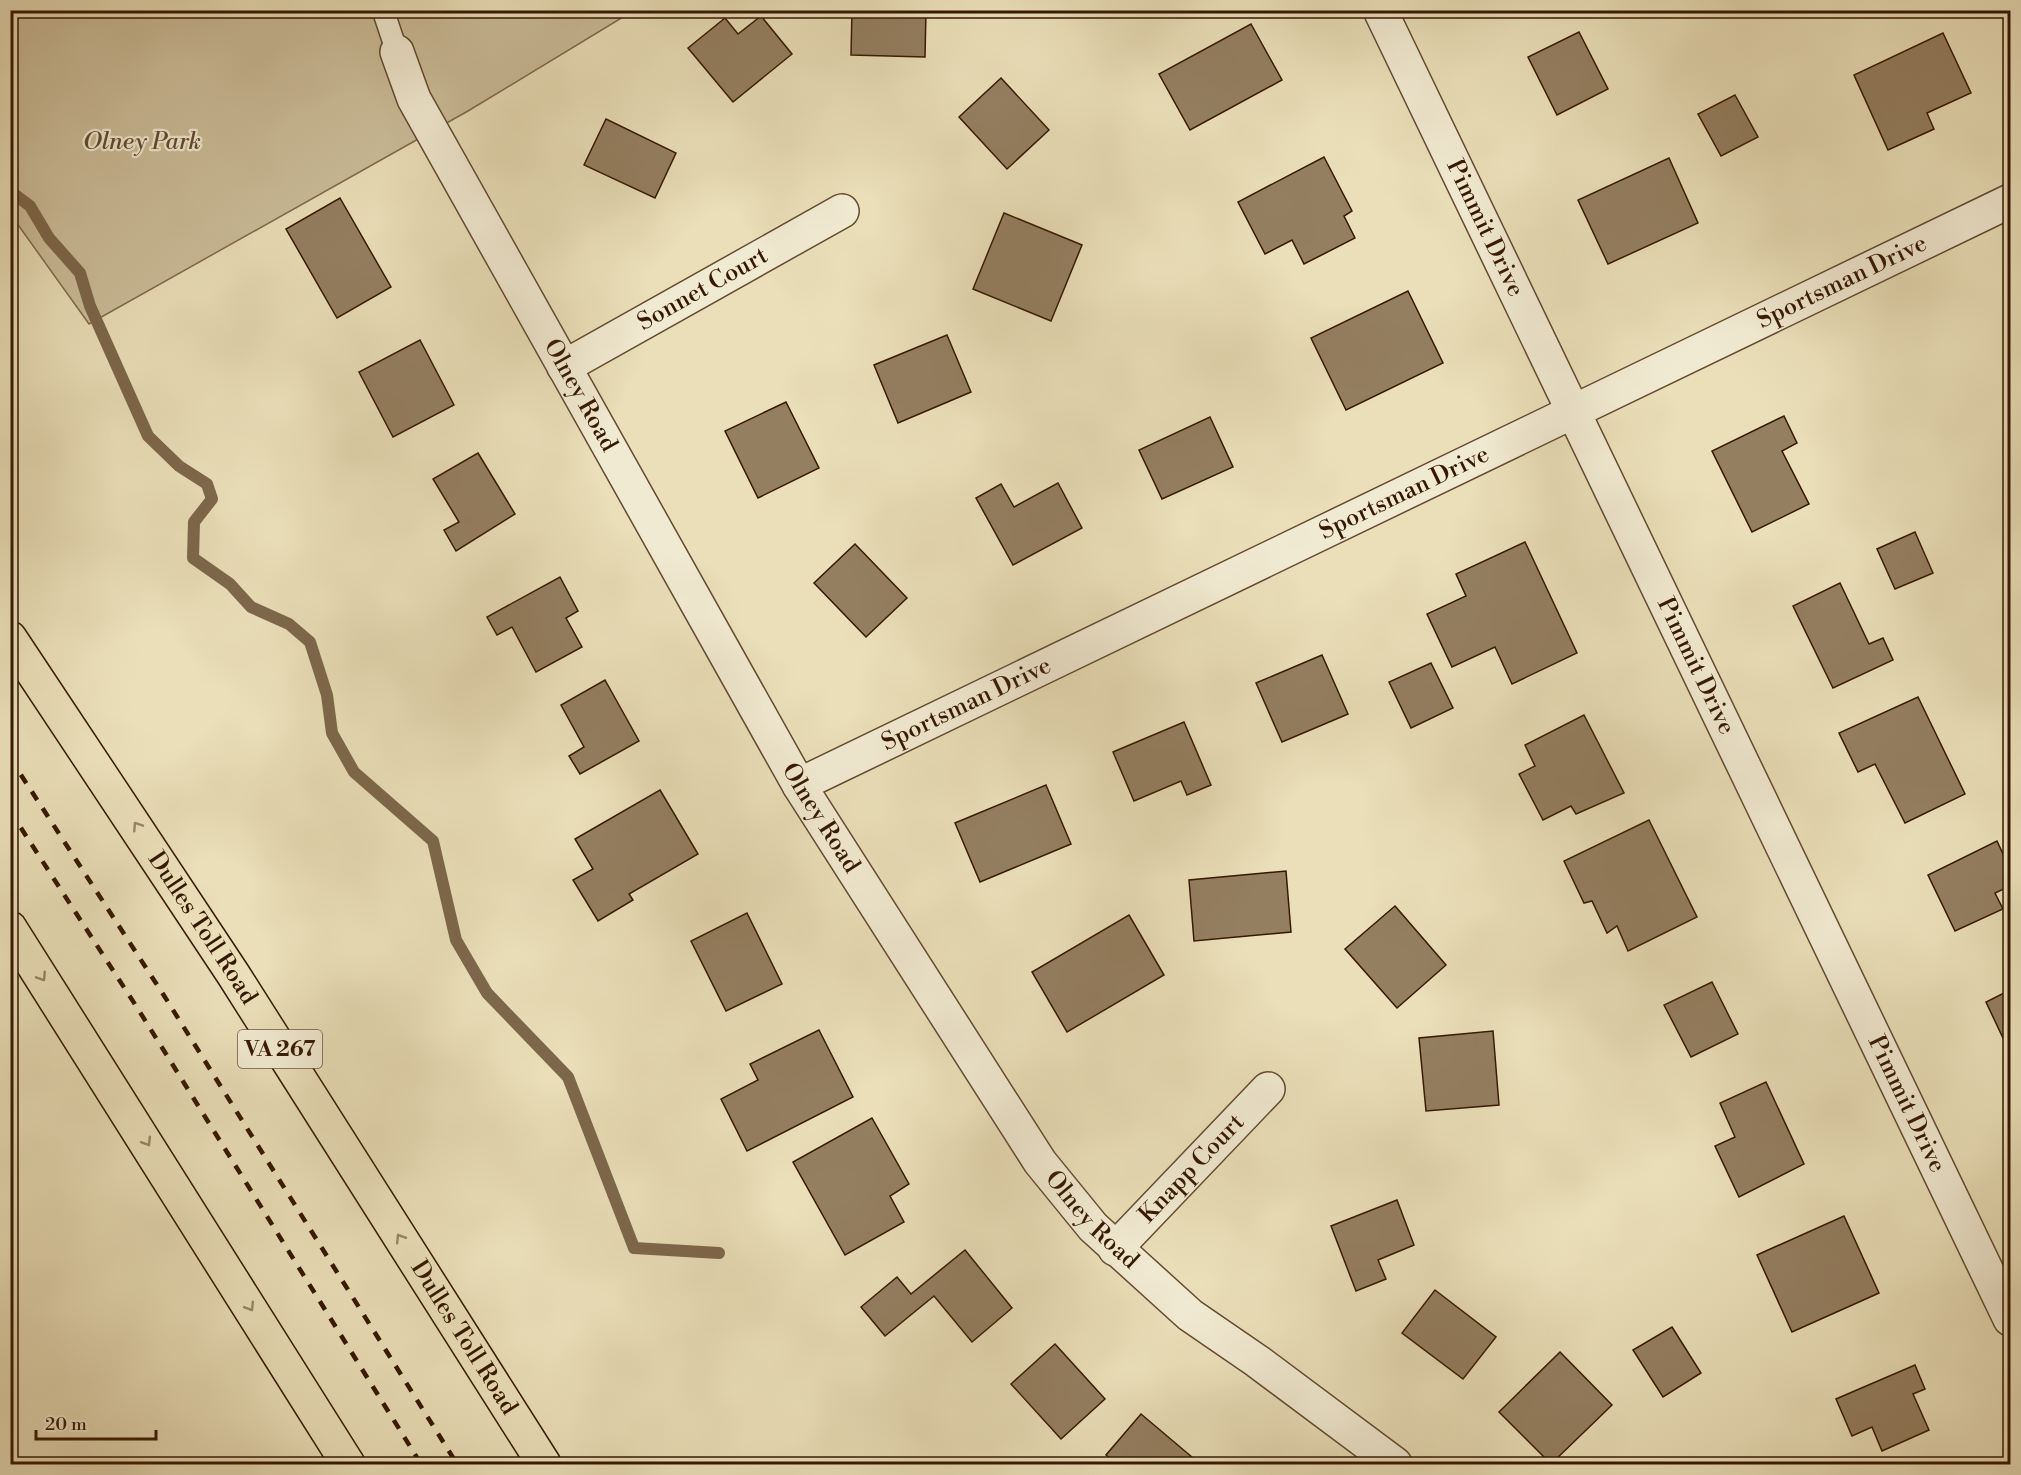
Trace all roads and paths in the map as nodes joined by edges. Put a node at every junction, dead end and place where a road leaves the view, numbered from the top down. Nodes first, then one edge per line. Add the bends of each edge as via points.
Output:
1 (384, 10) edge
2 (1380, 10) edge
3 (397, 52) joint
4 (2010, 201) edge
5 (842, 211) dead end
6 (564, 367) junction
7 (1574, 412) junction
8 (10, 638) edge
9 (799, 785) junction
10 (10, 928) edge
11 (1268, 1089) dead end
12 (1114, 1248) junction
13 (2010, 1320) edge
14 (348, 1464) edge
15 (544, 1464) edge
16 (1395, 1464) edge

1 - 3 lane
2 - 7 street, Pimmit Drive
3 - 6 street, Olney Road via 414,99
4 - 7 street, Sportsman Drive
5 - 6 street, Sonnet Court
6 - 9 street, Olney Road
7 - 9 street, Sportsman Drive
7 - 13 street, Pimmit Drive
15 -> 8 highway, Dulles Toll Road / VA 267 via 233,974
9 - 12 street, Olney Road via 1040,1162
10 -> 14 highway
11 - 12 street, Knapp Court
12 - 16 street, Olney Road via 1190,1315

